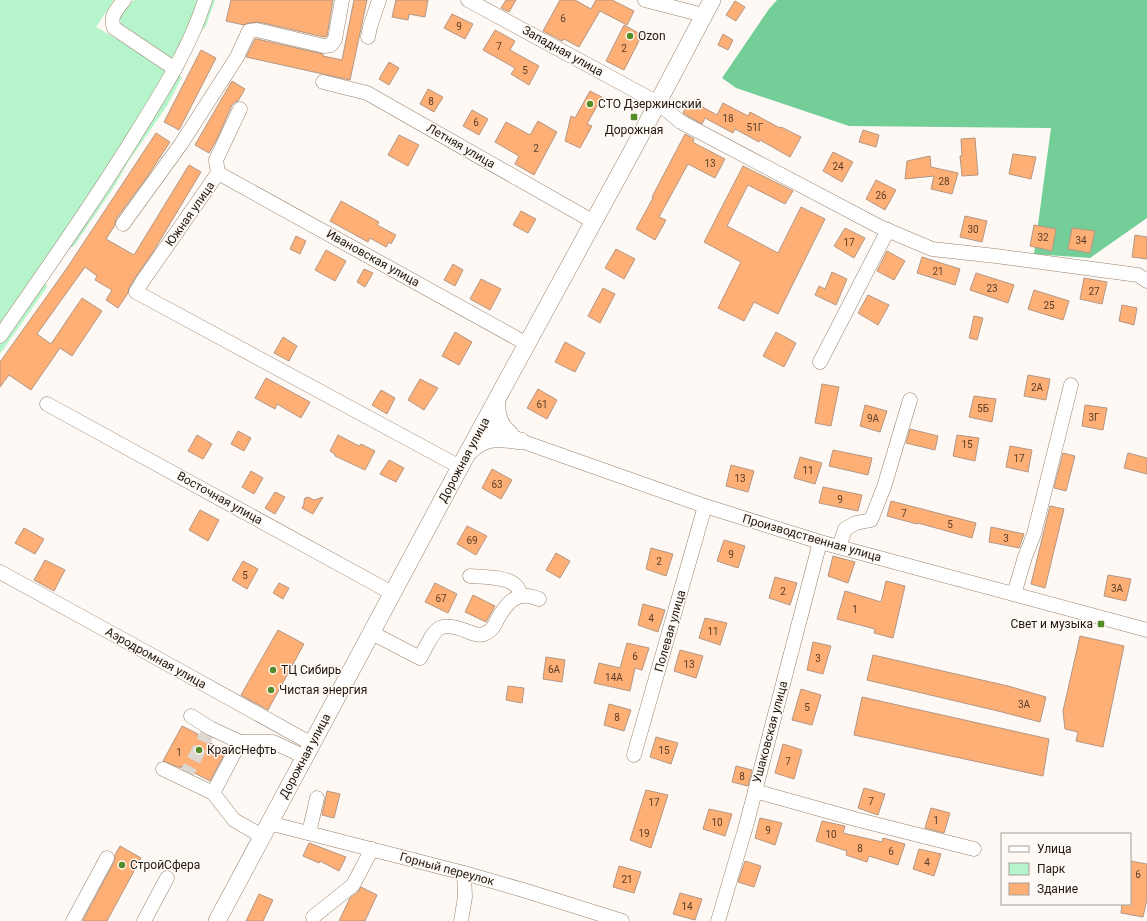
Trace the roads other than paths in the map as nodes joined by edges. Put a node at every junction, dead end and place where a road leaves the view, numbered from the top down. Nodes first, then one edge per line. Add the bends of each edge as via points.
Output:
1 (124, 0) edge
2 (205, 0) edge
3 (342, 0) edge
4 (379, 0) edge
5 (468, 0) edge
6 (645, 0) edge
7 (712, 0) edge
8 (703, 15) junction
9 (368, 37) dead end
10 (175, 69) junction
11 (323, 82) dead end
12 (658, 103) junction
13 (240, 109) dead end
14 (218, 173) junction
15 (594, 222) junction
16 (123, 224) dead end
17 (888, 230) junction
18 (1147, 281) edge
19 (0, 336) edge
20 (527, 344) junction
21 (820, 362) dead end
22 (1071, 385) dead end
23 (498, 398) junction
24 (910, 400) dead end
25 (47, 404) dead end
26 (484, 422) junction
27 (520, 441) junction
28 (463, 461) junction
29 (705, 506) junction
30 (820, 542) junction
31 (839, 547) junction
32 (0, 572) edge
33 (470, 576) dead end
34 (392, 593) junction
35 (1014, 594) junction
36 (521, 596) junction
37 (540, 599) dead end
38 (1147, 630) edge
39 (372, 632) junction
40 (190, 716) dead end
41 (240, 742) junction
42 (308, 750) junction
43 (634, 756) dead end
44 (163, 769) dead end
45 (755, 791) junction
46 (213, 793) junction
47 (317, 798) dead end
48 (266, 830) junction
49 (309, 834) junction
50 (372, 849) junction
51 (974, 849) dead end
52 (107, 858) dead end
53 (464, 873) junction
54 (167, 878) dead end
55 (313, 917) dead end
56 (73, 921) edge
57 (144, 921) edge
58 (217, 921) edge
59 (461, 921) edge
60 (622, 921) edge
61 (718, 921) edge

1 - 10 street via 112,17 114,28
2 - 10 street via 198,22
3 - 16 street via 335,39 331,45 324,46 257,30 249,31 236,57 181,144
4 - 9 street
5 - 12 street, Западная улица
6 - 8 street
7 - 8 main road, Дорожная улица
8 - 12 main road, Дорожная улица
10 - 19 street via 112,174
11 - 15 street, Летняя улица via 367,92
12 - 15 main road, Дорожная улица
12 - 17 street, Западная улица via 681,122
13 - 14 street, Южная улица via 216,160
14 - 20 street, Ивановская улица
14 - 28 street, Южная улица via 136,292
15 - 20 main road, Дорожная улица
17 - 18 street, Западная улица via 932,249 1138,275
17 - 21 street
20 - 23 main road, Дорожная улица
22 - 35 street via 1034,534
23 - 26 main road, Дорожная улица
23 - 27 street via 502,423
24 - 31 street via 884,487 871,520 856,523 845,529
25 - 34 street, Восточная улица
26 - 27 street, Производственная улица
26 - 28 main road, Дорожная улица
27 - 28 main road via 497,438 486,440 476,445
27 - 29 street, Производственная улица
28 - 34 main road, Дорожная улица
29 - 30 street, Производственная улица
29 - 43 street, Полевая улица
30 - 31 street, Производственная улица
30 - 45 street, Ушаковская улица
31 - 35 street, Производственная улица
32 - 42 street, Аэродромная улица via 184,673
33 - 36 street via 500,578 514,584
34 - 39 main road, Дорожная улица
35 - 38 street, Производственная улица
36 - 37 street
36 - 39 street via 506,606 493,628 483,634 477,635 453,626 443,626 435,630 420,658
39 - 42 main road, Дорожная улица
40 - 41 street
41 - 42 street via 273,742
41 - 46 street
42 - 48 main road, Дорожная улица
44 - 46 street
45 - 51 street
45 - 61 street, Ушаковская улица
46 - 48 street, Горный переулок via 234,820
47 - 49 street
48 - 49 street, Горный переулок
48 - 58 main road, Дорожная улица
49 - 50 street, Горный переулок
50 - 53 street, Горный переулок
50 - 55 street via 353,885
52 - 56 street
53 - 59 street via 465,897
53 - 60 street, Горный переулок
54 - 57 street

